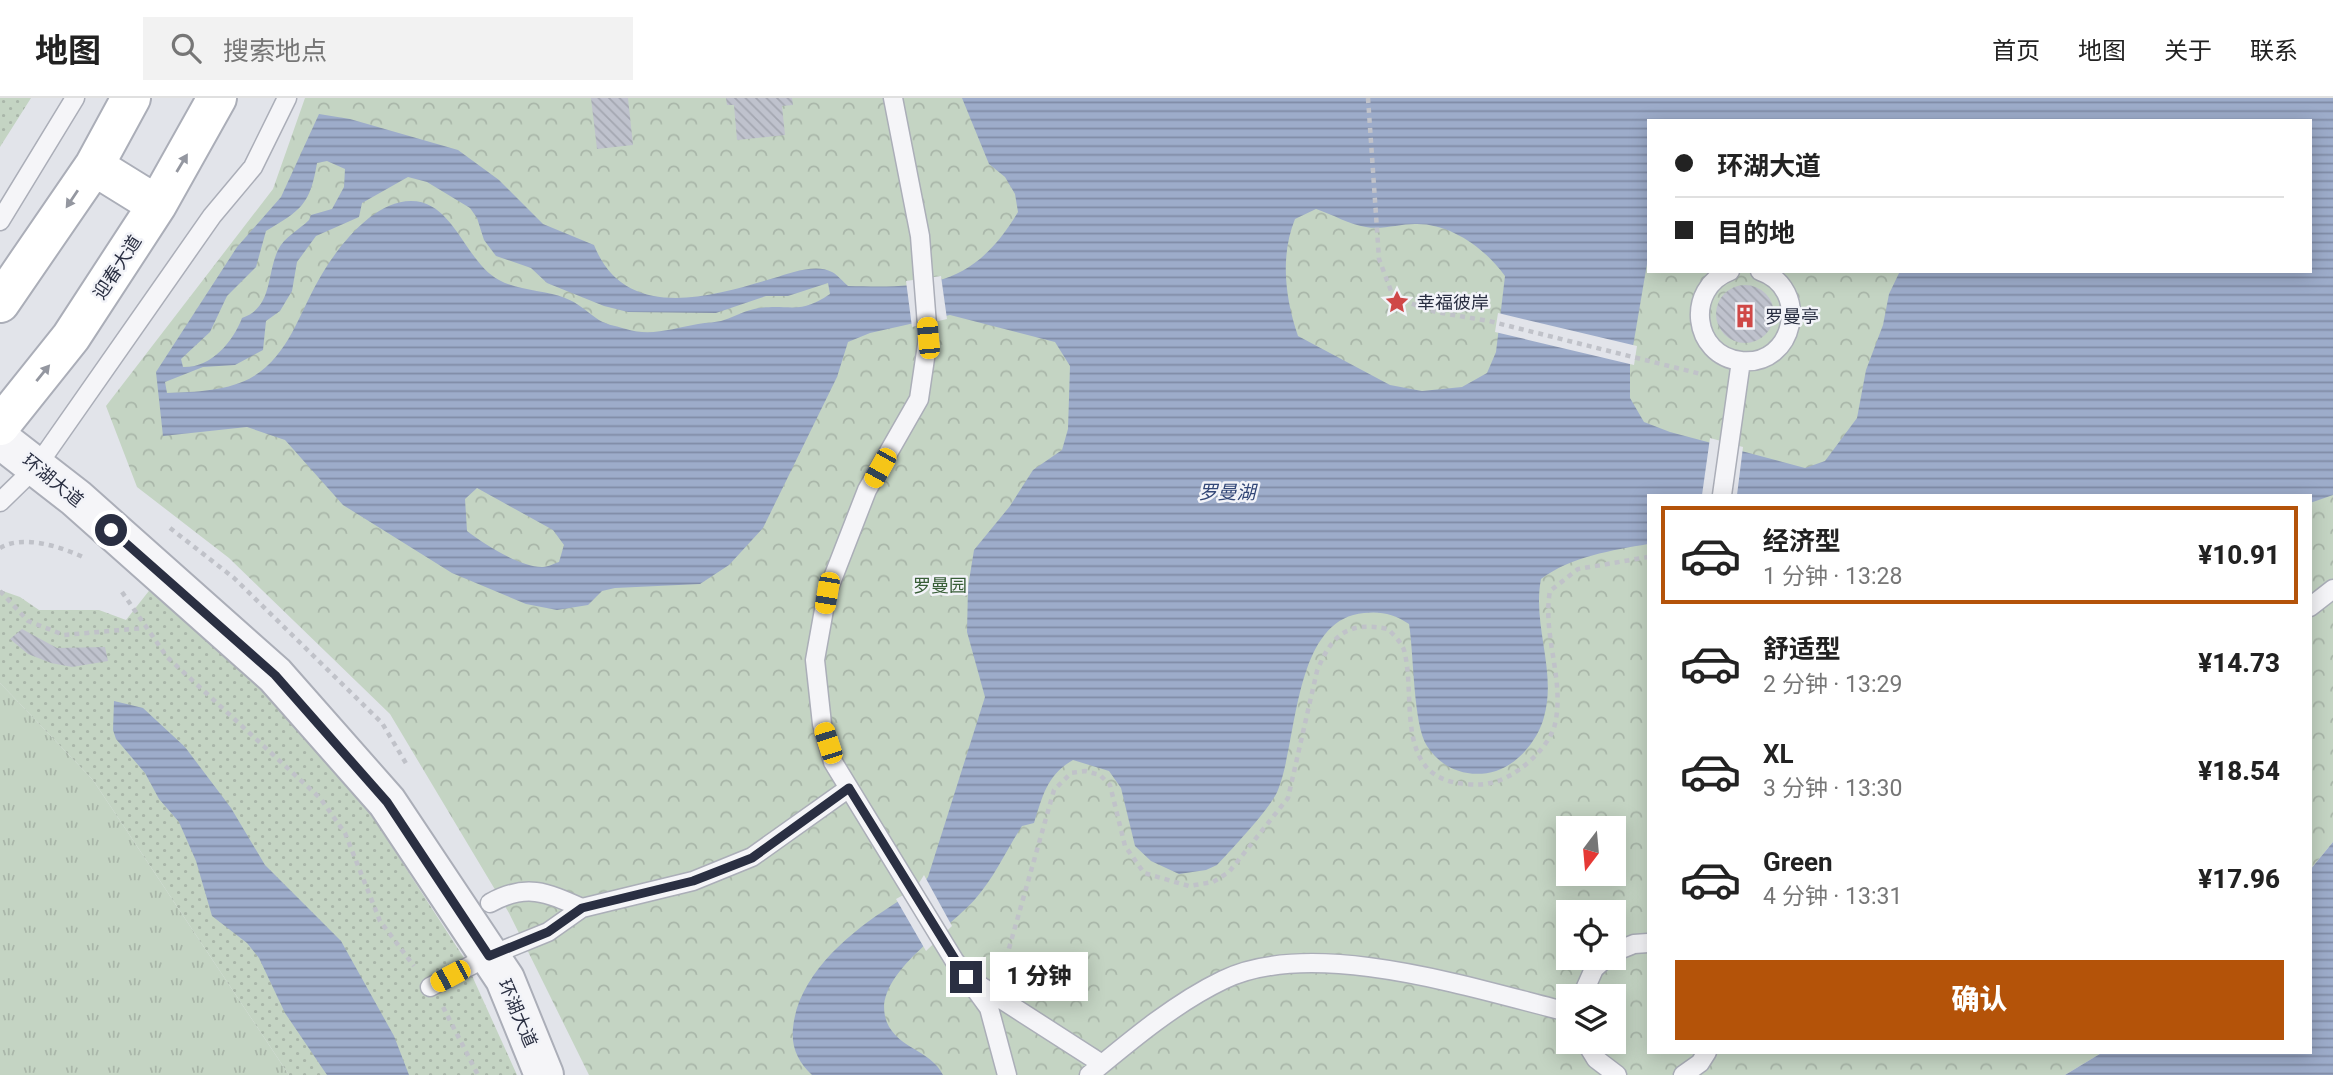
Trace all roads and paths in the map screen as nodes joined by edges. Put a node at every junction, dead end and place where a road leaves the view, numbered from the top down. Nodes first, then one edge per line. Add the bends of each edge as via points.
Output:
1 (75, 98) edge
2 (131, 98) edge
3 (217, 98) edge
4 (287, 98) edge
5 (893, 98) edge
6 (1368, 98) edge
7 (94, 166) junction
8 (157, 205) junction
9 (0, 221) edge
10 (1727, 273) edge
11 (1763, 273) edge
12 (0, 303) edge
13 (1741, 361) junction
14 (1739, 384) junction
15 (0, 426) edge
16 (0, 439) edge
17 (37, 466) junction
18 (1722, 494) edge
19 (0, 502) edge
20 (0, 548) edge
21 (1647, 557) edge
22 (94, 565) dead end
23 (116, 581) dead end
24 (2333, 589) edge
25 (0, 591) edge
26 (2312, 605) edge
27 (144, 628) junction
28 (849, 788) junction
29 (490, 903) dead end
30 (582, 908) junction
31 (1647, 943) edge
32 (1626, 947) edge
33 (489, 956) junction
34 (966, 977) junction
35 (430, 987) junction
36 (1556, 1009) edge
37 (1593, 1054) edge
38 (1706, 1054) edge
39 (1096, 1069) edge
40 (478, 1075) edge
41 (544, 1075) edge
42 (1007, 1075) edge
43 (1617, 1075) edge
44 (1683, 1075) edge

1 - 9 lane
2 - 7 main road
8 -> 3 main road, 迎春大道
4 - 17 lane via 253,167 212,216
5 - 28 lane via 920,236 928,338 919,399 867,490 827,593 815,660 822,724 833,762
6 - 14 path via 1380,259 1391,290 1436,312
7 - 8 main road
7 -> 12 main road
15 -> 8 main road, 迎春大道 via 71,337
10 - 13 lane via 1703,296 1700,325 1715,350
11 - 13 lane via 1788,296 1791,328 1772,354
13 - 14 lane
14 - 18 lane
16 - 17 street, 环湖大道
17 - 19 lane
17 - 33 street, 环湖大道 via 275,675 387,802
20 - 22 path via 12,541 43,545
21 - 34 path via 1578,569 1550,591 1558,697 1555,726 1544,745 1505,779 1485,786 1454,783 1430,771 1411,739 1404,650 1388,629 1367,625 1354,626 1325,652 1288,798 1229,872 1213,882 1189,886 1144,873 1125,846 1110,785 1100,775 1071,773 1062,779 1051,800 1006,959 992,972
23 - 27 path
24 - 26 lane
25 - 27 path via 28,621 64,635
27 - 35 path via 167,657 320,799 345,833 380,921
28 - 30 lane via 752,858 693,881
28 - 34 lane
29 - 30 lane via 512,891 548,893
30 - 33 lane via 548,932
31 - 32 lane
33 - 35 lane
33 - 41 street, 环湖大道 via 505,979
34 - 39 lane
34 - 42 lane via 989,1008
35 - 40 path
36 - 39 lane via 1362,967 1275,965 1225,979 1159,1020
37 - 43 lane
38 - 44 lane

